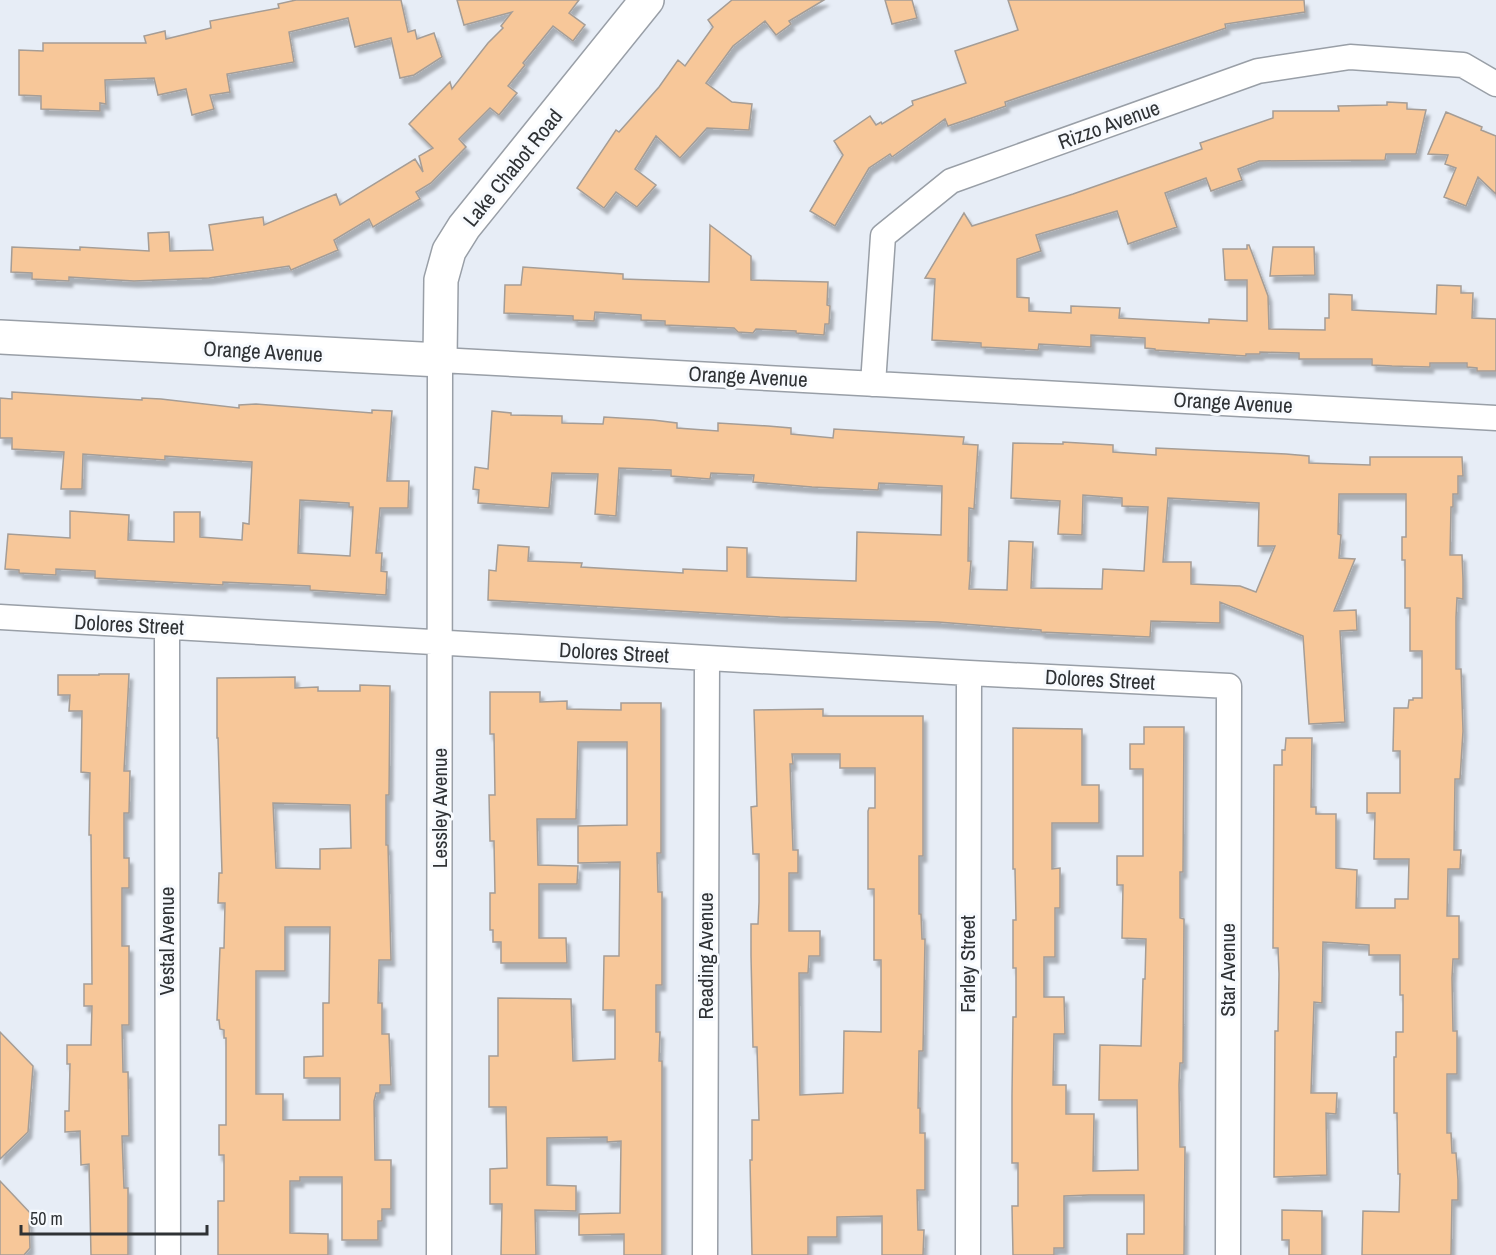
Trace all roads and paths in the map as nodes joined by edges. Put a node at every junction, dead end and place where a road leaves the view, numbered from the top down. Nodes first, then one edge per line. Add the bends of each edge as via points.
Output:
1 (647, 0) edge
2 (1496, 84) edge
3 (0, 338) edge
4 (440, 360) junction
5 (873, 384) junction
6 (1496, 418) edge
7 (0, 617) edge
8 (167, 627) junction
9 (440, 642) junction
10 (707, 658) junction
11 (969, 673) junction
12 (1229, 686) joint
13 (168, 1255) edge
14 (439, 1255) edge
15 (705, 1255) edge
16 (968, 1255) edge
17 (1228, 1255) edge

1 - 4 street, Lake Chabot Road via 464,227 449,251 441,280
2 - 5 street, Rizzo Avenue via 1464,65 1350,57 1258,71 951,181 883,236
3 - 4 street, Orange Avenue
4 - 5 street, Orange Avenue
4 - 9 street, Lessley Avenue
5 - 6 street, Orange Avenue
7 - 8 street, Dolores Street
8 - 9 street, Dolores Street
8 - 13 street, Vestal Avenue
9 - 10 street, Dolores Street
9 - 14 street, Lessley Avenue
10 - 11 street, Dolores Street
10 - 15 street, Reading Avenue
11 - 12 street, Dolores Street
11 - 16 street, Farley Street
12 - 17 street, Star Avenue

